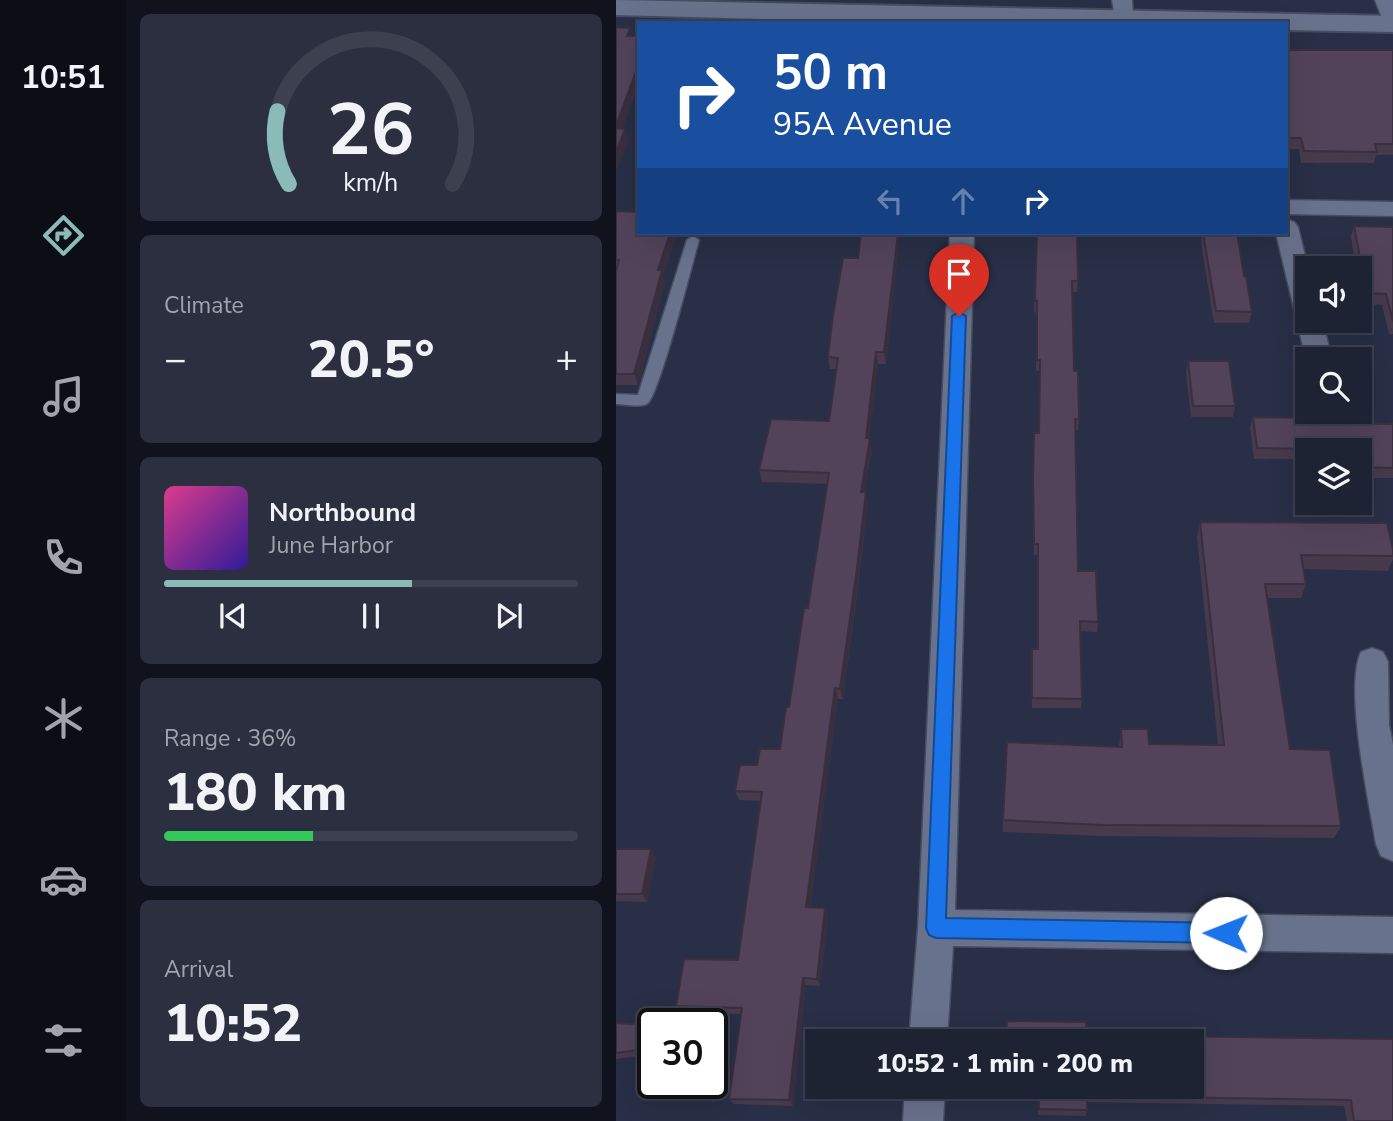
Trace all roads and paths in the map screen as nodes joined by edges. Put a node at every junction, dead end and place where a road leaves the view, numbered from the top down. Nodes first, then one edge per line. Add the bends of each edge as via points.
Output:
1 (1385, 0) edge
2 (616, 7) edge
3 (1123, 9) edge
4 (978, 20) edge
5 (1393, 24) edge
6 (1288, 207) edge
7 (1393, 209) edge
8 (962, 235) edge
9 (1288, 235) edge
10 (693, 240) dead end
11 (1295, 263) edge
12 (616, 399) edge
13 (1372, 662) dead end
14 (1393, 844) edge
15 (936, 928) junction
16 (1393, 936) edge
17 (929, 1029) edge
18 (924, 1099) edge
19 (923, 1121) edge

1 - 5 street
2 - 4 street
3 - 4 street
3 - 5 street
6 - 7 street
8 - 15 street
9 - 11 street
10 - 12 lane via 643,400
13 - 14 street via 1373,725
15 - 16 street
15 - 17 street
18 - 19 street

